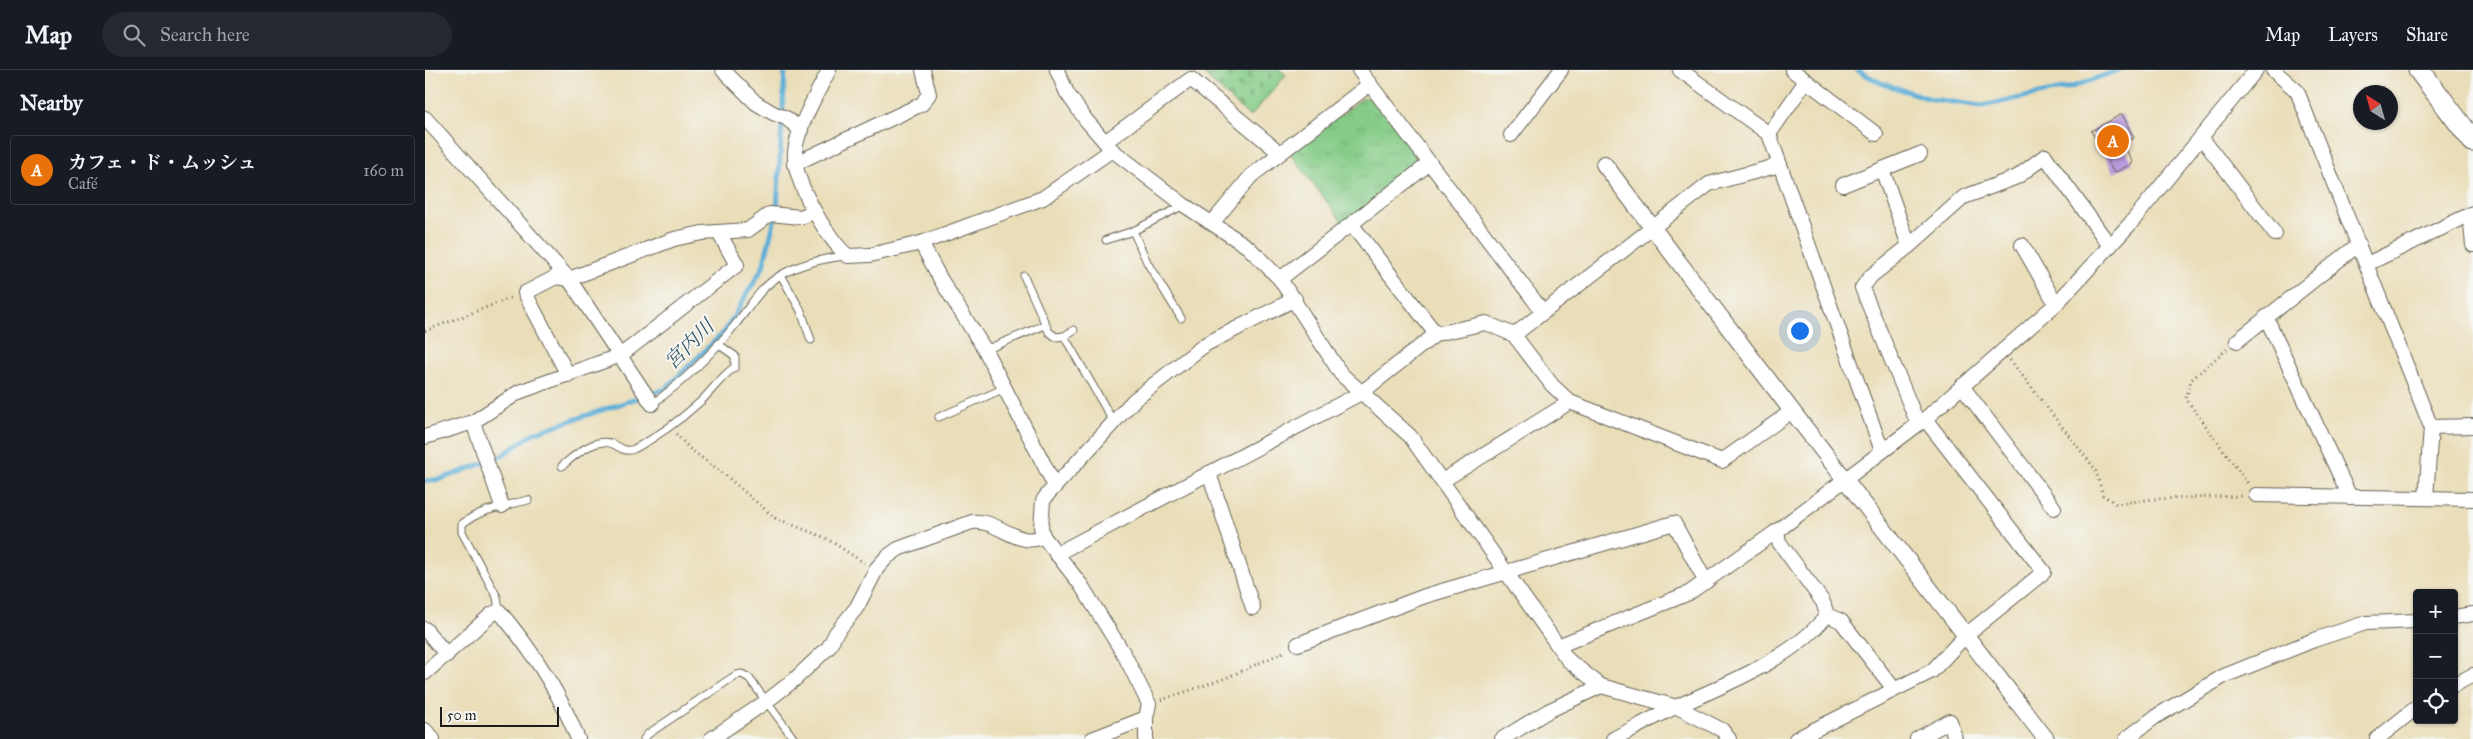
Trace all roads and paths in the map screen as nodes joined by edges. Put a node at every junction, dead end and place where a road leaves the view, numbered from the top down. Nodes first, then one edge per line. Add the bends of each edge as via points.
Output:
1 (723, 70) edge
2 (829, 70) edge
3 (923, 70) edge
4 (1057, 70) edge
5 (1359, 70) edge
6 (1545, 70) edge
7 (1679, 70) edge
8 (1792, 70) edge
9 (2256, 70) edge
10 (2273, 70) edge
11 (2419, 70) edge
12 (1558, 76) edge
13 (1806, 81) junction
14 (1370, 84) junction
15 (425, 118) edge
16 (801, 130) junction
17 (1511, 134) dead end
18 (1769, 134) junction
19 (1876, 134) dead end
20 (2201, 137) junction
21 (2473, 141) edge
22 (1108, 146) junction
23 (1280, 153) junction
24 (1920, 154) dead end
25 (1430, 163) junction
26 (794, 164) junction
27 (1604, 164) dead end
28 (1780, 165) junction
29 (1881, 170) junction
30 (1843, 185) dead end
31 (1184, 205) junction
32 (813, 212) junction
33 (2471, 214) edge
34 (1213, 222) junction
35 (1352, 225) junction
36 (1653, 227) junction
37 (1133, 231) junction
38 (719, 233) junction
39 (2275, 234) dead end
40 (1106, 240) dead end
41 (921, 244) junction
42 (2359, 244) junction
43 (2022, 245) dead end
44 (2473, 245) edge
45 (1909, 246) junction
46 (2110, 246) junction
47 (848, 256) junction
48 (2367, 264) junction
49 (781, 275) junction
50 (1024, 276) dead end
51 (569, 279) junction
52 (1280, 279) junction
53 (525, 293) junction
54 (1295, 299) junction
55 (2057, 304) junction
56 (1543, 312) junction
57 (2267, 317) junction
58 (1181, 318) dead end
59 (1045, 325) junction
60 (1074, 330) dead end
61 (425, 331) edge
62 (1435, 334) junction
63 (1514, 335) junction
64 (1064, 336) junction
65 (811, 340) dead end
66 (2237, 341) joint
67 (718, 344) junction
68 (985, 350) junction
69 (2003, 351) junction
70 (621, 355) junction
71 (568, 375) junction
72 (1962, 386) junction
73 (1005, 388) junction
74 (1361, 393) junction
75 (1570, 402) junction
76 (652, 404) joint
77 (1791, 411) junction
78 (939, 417) dead end
79 (1113, 421) junction
80 (1921, 421) junction
81 (473, 422) junction
82 (2473, 426) edge
83 (669, 427) junction
84 (2431, 427) junction
85 (425, 437) edge
86 (1882, 451) junction
87 (563, 466) dead end
88 (1209, 473) junction
89 (1845, 479) junction
90 (1442, 481) junction
91 (1055, 486) junction
92 (2257, 495) junction
93 (2350, 497) junction
94 (2426, 498) junction
95 (2473, 499) edge
96 (528, 500) dead end
97 (502, 506) junction
98 (2054, 508) dead end
99 (1777, 531) junction
100 (1043, 536) junction
101 (1057, 554) junction
102 (877, 568) junction
103 (1507, 573) junction
104 (1705, 582) junction
105 (1253, 608) dead end
106 (499, 611) junction
107 (2473, 614) edge
108 (1827, 615) junction
109 (2458, 616) edge
110 (2413, 621) edge
111 (425, 629) edge
112 (1966, 635) junction
113 (1298, 644) joint
114 (1558, 646) junction
115 (447, 655) junction
116 (425, 673) edge
117 (2473, 675) edge
118 (2458, 684) edge
119 (1601, 686) junction
120 (1894, 689) junction
121 (767, 701) junction
122 (1677, 707) junction
123 (2413, 710) edge
124 (1147, 711) junction
125 (425, 730) edge
126 (433, 739) edge
127 (578, 739) edge
128 (644, 739) edge
129 (711, 739) edge
130 (794, 739) edge
131 (1092, 739) edge
132 (1146, 739) edge
133 (1502, 739) edge
134 (1613, 739) edge
135 (1729, 739) edge
136 (1797, 739) edge
137 (1917, 739) edge
138 (1955, 739) edge
139 (2046, 739) edge
140 (2126, 739) edge
141 (2377, 739) edge

1 - 16 street via 756,103 786,118
2 - 16 street
3 - 26 street via 929,94 923,104
4 - 22 street via 1067,93
5 - 14 street
6 - 12 street
7 - 18 street
8 - 13 street
9 - 20 street
10 - 42 street via 2297,90
11 - 21 main road
12 - 17 street
13 - 18 street
13 - 19 street
14 - 23 street
14 - 25 street
15 - 51 street
16 - 26 street
18 - 28 street
20 - 39 street
20 - 46 street
22 - 23 street via 1191,79
22 - 31 street
22 - 41 street via 1043,198
23 - 34 street via 1251,176
24 - 29 street
25 - 35 street
25 - 56 street
26 - 32 street
27 - 36 street
28 - 36 street via 1709,184
28 - 86 street
29 - 30 street
29 - 45 street
31 - 34 street
31 - 37 lane
32 - 38 street via 801,217 776,215 748,230
32 - 47 street
33 - 44 street
33 - 48 street
34 - 52 street via 1248,248
35 - 52 street
35 - 62 street
36 - 56 street
36 - 77 street
37 - 40 lane
37 - 58 lane via 1148,264
38 - 51 street via 674,239
38 - 70 street via 737,265
41 - 47 street via 870,255
41 - 68 street
42 - 48 street
42 - 57 street
43 - 55 street
45 - 46 street via 1964,196 2017,177 2045,156
45 - 80 street via 1871,276 1862,288
46 - 55 street
47 - 49 lane
48 - 84 street
49 - 65 lane via 801,311
49 - 67 lane via 758,293
50 - 59 lane
51 - 53 street via 556,277
51 - 70 street
52 - 54 street
53 - 61 path
53 - 71 street
54 - 74 street via 1341,374
54 - 79 street via 1206,344 1134,400
55 - 69 street
56 - 63 street
57 - 66 street
57 - 93 street
59 - 64 lane via 1056,337
59 - 68 lane
60 - 64 lane
62 - 63 street via 1486,322
62 - 74 street
63 - 75 street via 1551,385
64 - 79 lane
66 - 92 path via 2191,380 2186,399
67 - 76 lane via 676,386
67 - 83 lane via 735,356 735,366
68 - 73 street
69 - 72 street
69 - 92 path via 2095,470 2103,495 2116,504 2155,499
70 - 71 street
70 - 76 street
71 - 81 street via 519,392
72 - 80 street
72 - 98 street
73 - 78 lane
73 - 91 street
74 - 88 street
74 - 90 street via 1410,436
75 - 77 street via 1721,461
75 - 90 street
77 - 89 street
79 - 91 street
80 - 86 street
80 - 112 street via 2044,572
81 - 85 street
81 - 97 street
82 - 84 street
83 - 87 lane via 631,450 621,449 612,443 599,443 580,450
83 - 102 path via 690,449 775,518 826,538 858,561
84 - 94 street
86 - 89 street
88 - 101 street
88 - 105 street
89 - 99 street
89 - 112 street
90 - 103 street
91 - 100 street via 1043,501
92 - 93 street
93 - 94 street
94 - 95 street
96 - 97 lane
97 - 106 lane via 472,516 462,524 462,532 497,597
99 - 104 street
99 - 108 street via 1779,542 1823,602
100 - 101 street
100 - 102 street via 1035,541 1025,540 981,520 898,549
101 - 124 street via 1081,585 1125,656
102 - 121 street via 857,607 835,633 829,647
103 - 104 street via 1674,523
103 - 113 street via 1425,596
103 - 114 street
104 - 114 street via 1689,593
106 - 115 street
106 - 127 street via 546,672 566,708
107 - 109 street
108 - 120 street via 1841,621
108 - 122 street via 1819,626 1773,660 1737,681
110 - 140 street via 2366,623 2224,676 2155,717
111 - 115 street
112 - 120 street via 1932,671
112 - 139 street
113 - 124 path
114 - 119 street via 1568,660
115 - 116 street
117 - 118 street
119 - 122 street
119 - 133 street via 1548,711
120 - 136 street
121 - 128 lane via 749,678 736,675
121 - 129 street
121 - 130 lane
122 - 134 street
122 - 135 street via 1722,730
123 - 141 street
124 - 131 street
124 - 132 street
125 - 126 street
137 - 138 street via 1950,721

